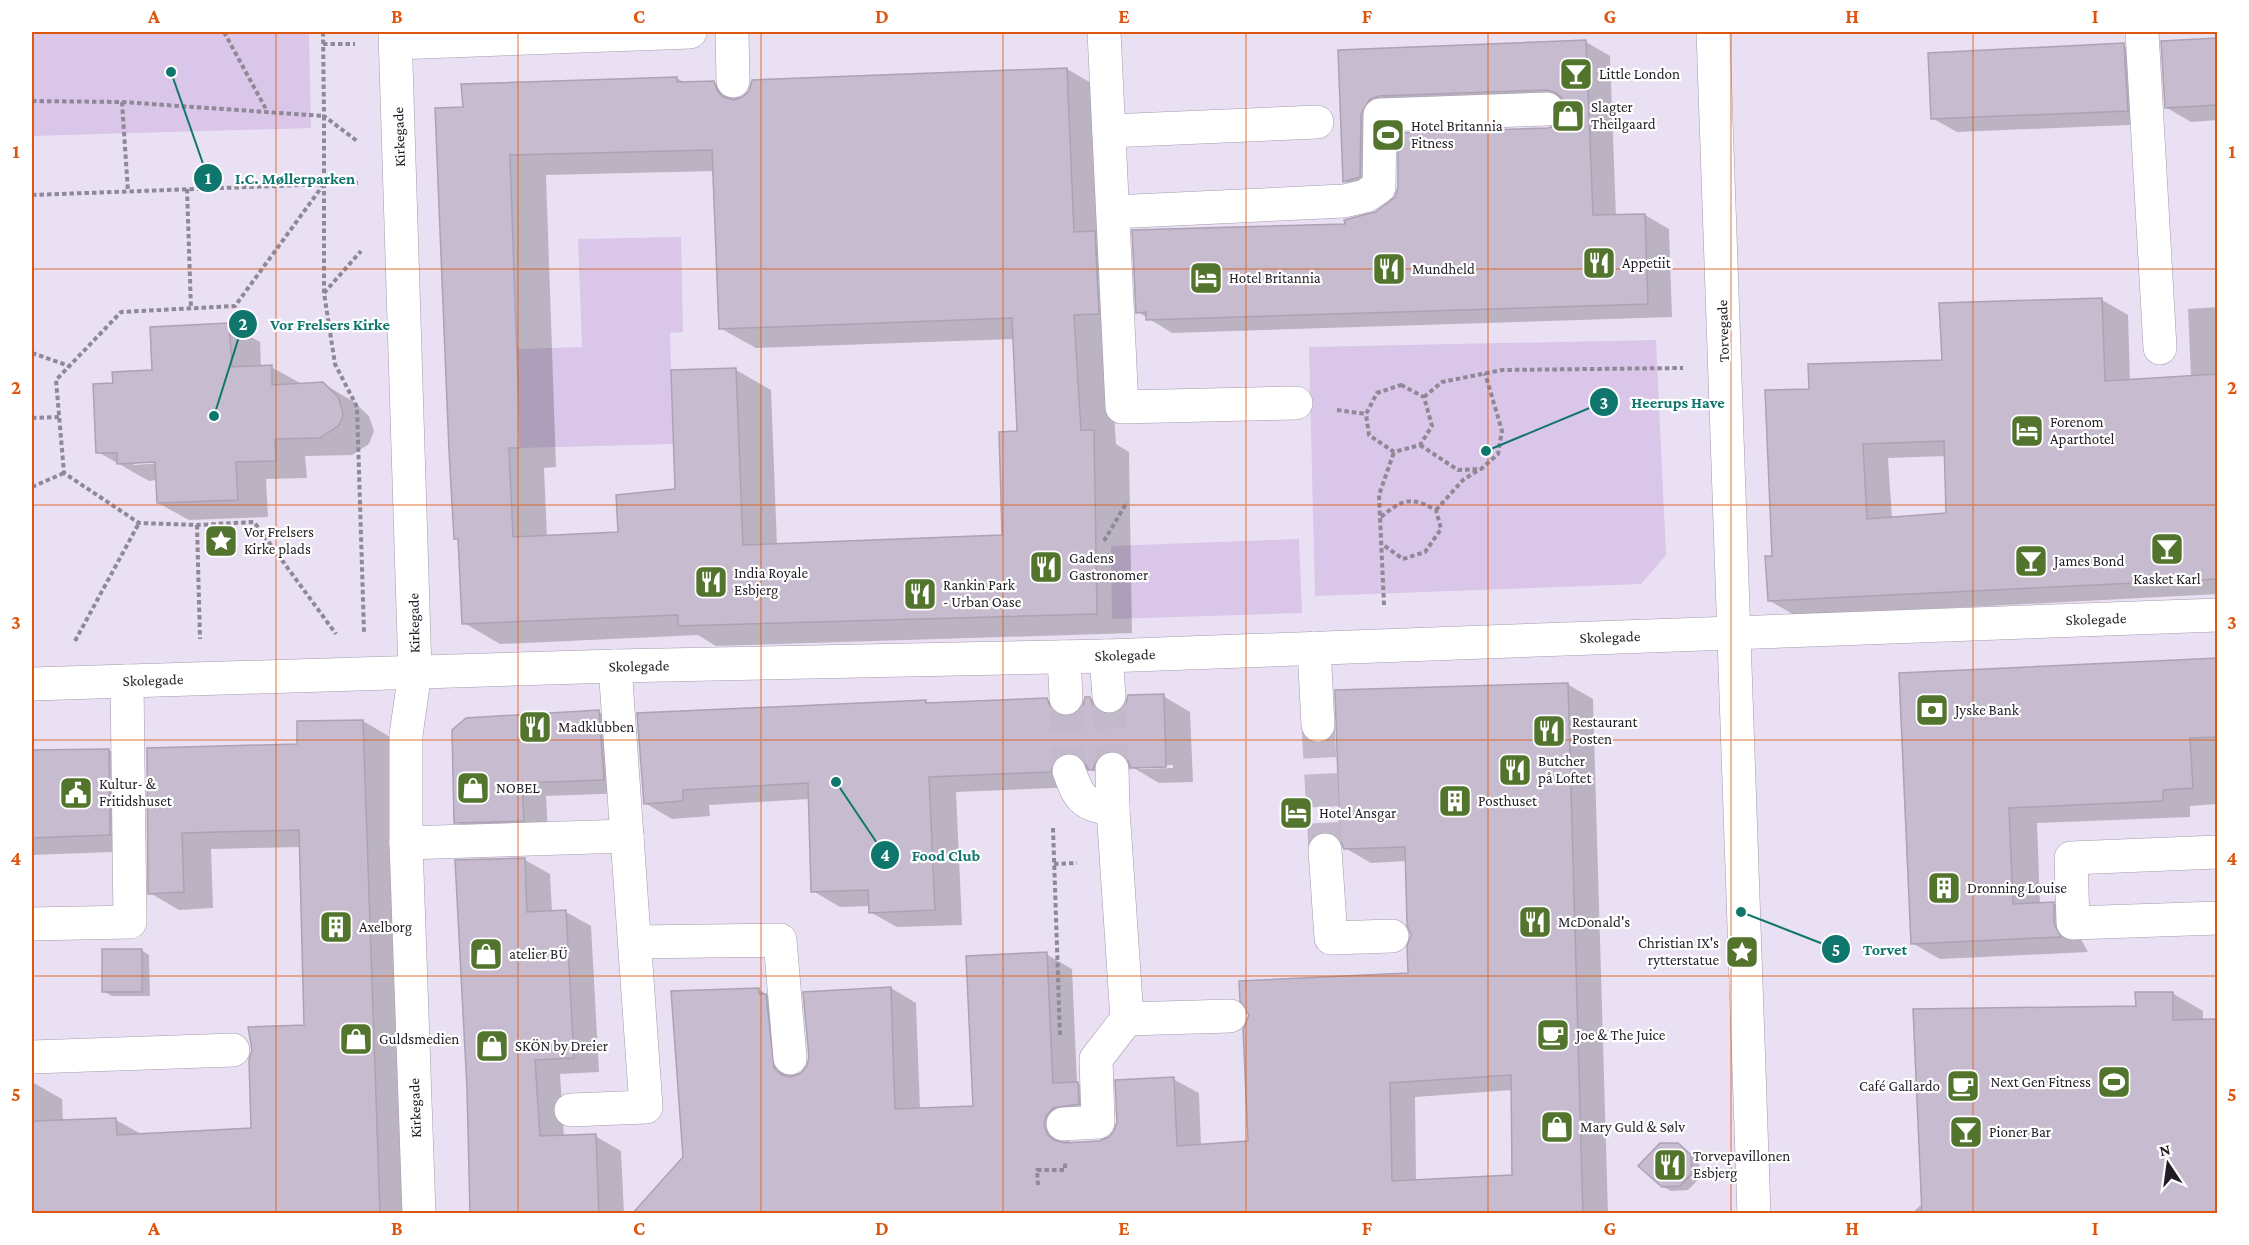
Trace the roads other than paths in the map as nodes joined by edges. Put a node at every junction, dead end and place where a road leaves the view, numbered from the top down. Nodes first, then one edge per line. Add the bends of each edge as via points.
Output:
1 (690, 32) edge
2 (732, 32) edge
3 (1104, 32) edge
4 (1713, 32) edge
5 (2142, 32) edge
6 (396, 37) edge
7 (733, 81) dead end
8 (1547, 109) dead end
9 (1317, 122) dead end
10 (1109, 130) junction
11 (1113, 212) junction
12 (2160, 348) dead end
13 (1296, 403) dead end
14 (2217, 615) edge
15 (1732, 632) junction
16 (1314, 648) junction
17 (1106, 656) junction
18 (1064, 657) junction
19 (615, 666) junction
20 (415, 672) junction
21 (127, 681) junction
22 (41, 684) edge
23 (1109, 696) tunnel mouth
24 (1066, 698) tunnel mouth
25 (1318, 724) tunnel mouth
26 (1112, 769) tunnel mouth
27 (1069, 771) tunnel mouth
28 (1113, 809) junction
29 (627, 836) junction
30 (406, 843) junction
31 (1325, 850) tunnel mouth
32 (2217, 852) edge
33 (2217, 918) edge
34 (32, 924) edge
35 (1392, 936) dead end
36 (635, 942) junction
37 (1230, 1016) dead end
38 (1127, 1019) junction
39 (233, 1050) dead end
40 (32, 1057) edge
41 (790, 1058) dead end
42 (571, 1110) dead end
43 (1063, 1124) road end
44 (419, 1214) edge
45 (1754, 1214) edge

1 - 6 street
2 - 7 street
3 - 10 street
4 - 15 street, Torvegade
5 - 12 street
6 - 20 street, Kirkegade
8 - 11 street via 1380,115 1379,187 1365,196 1344,201
9 - 10 street
10 - 11 street
11 - 13 street via 1122,407
14 - 15 street, Skolegade
15 - 16 street, Skolegade
15 - 45 street, Torvegade
16 - 17 street, Skolegade
16 - 25 street
17 - 18 street, Skolegade
17 - 23 street
18 - 19 street, Skolegade
18 - 24 street
19 - 20 street, Skolegade
19 - 29 street
20 - 21 street, Skolegade
20 - 30 street, Kirkegade via 406,735
21 - 22 street, Skolegade
21 - 34 street via 130,922
26 - 28 street
27 - 28 street via 1078,796 1095,807
28 - 38 street
29 - 30 street
29 - 36 street
30 - 44 street, Kirkegade
31 - 35 street via 1331,938
32 - 33 street via 2071,858 2073,923
36 - 41 street via 780,939
36 - 42 street via 646,1107
37 - 38 street
38 - 43 street via 1096,1059 1098,1122
39 - 40 street

